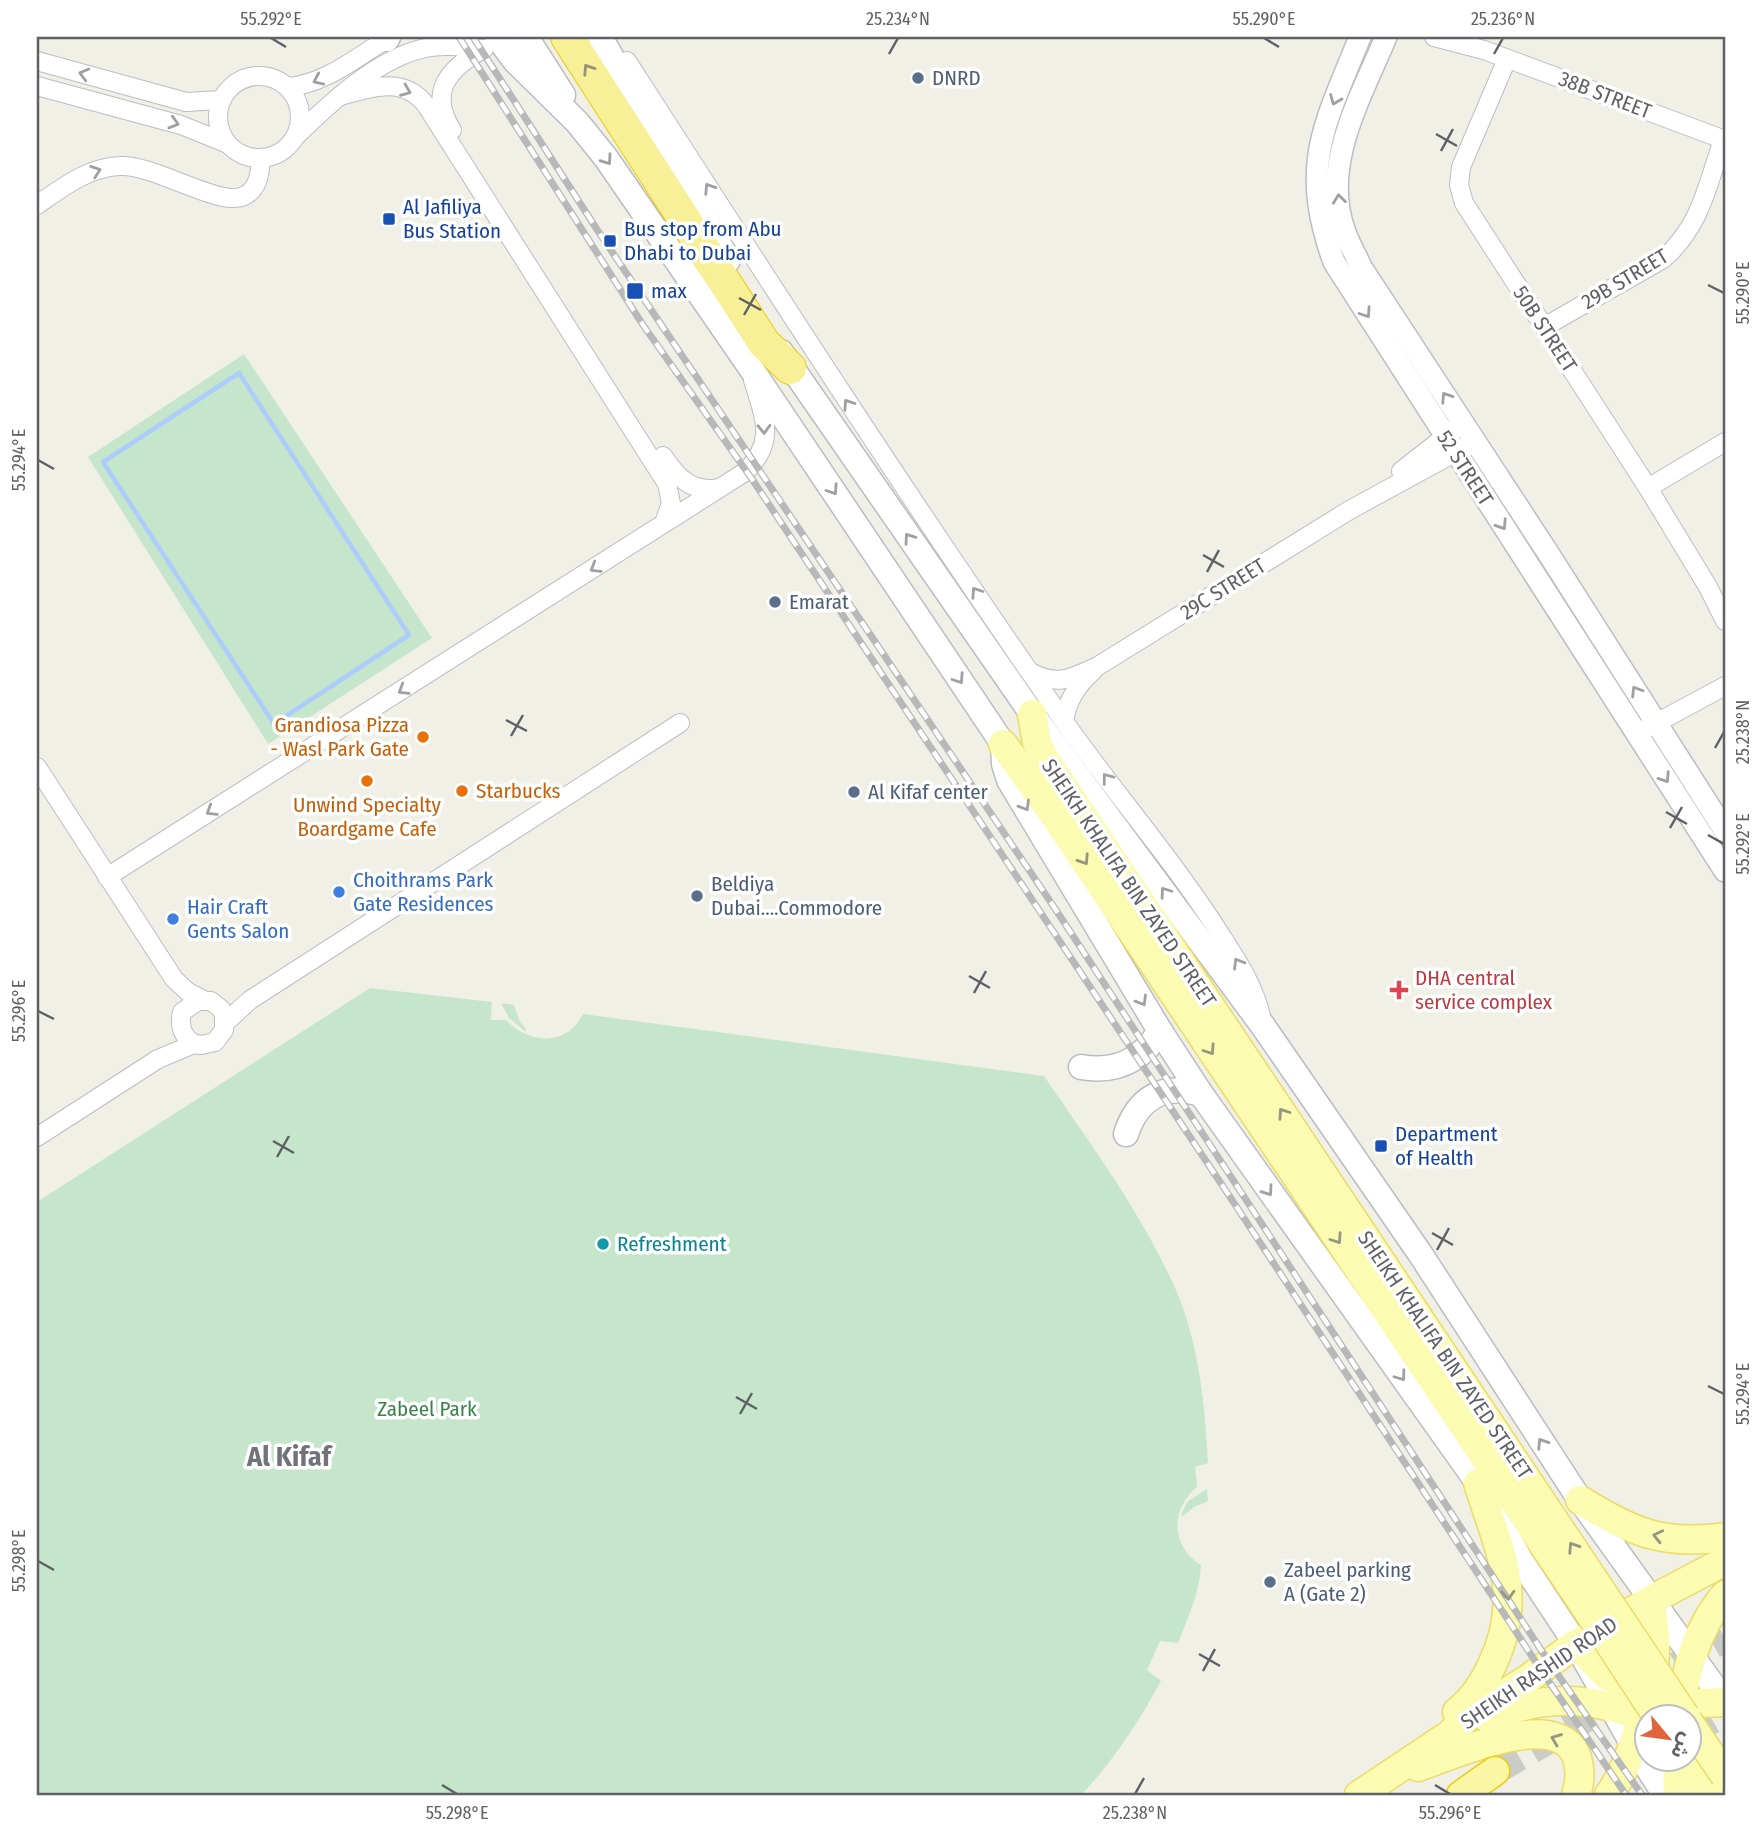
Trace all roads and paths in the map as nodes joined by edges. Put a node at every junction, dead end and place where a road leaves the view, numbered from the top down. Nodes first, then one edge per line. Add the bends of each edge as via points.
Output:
1 (388, 37) edge
2 (567, 37) edge
3 (600, 37) edge
4 (611, 37) edge
5 (1360, 37) edge
6 (1386, 37) edge
7 (1434, 37) edge
8 (1459, 37) edge
9 (504, 44) edge
10 (1484, 50) junction
11 (1507, 59) junction
12 (37, 61) edge
13 (37, 86) edge
14 (288, 88) junction
15 (340, 96) junction
16 (222, 100) junction
17 (296, 135) junction
18 (1724, 140) edge
19 (228, 144) junction
20 (261, 158) junction
21 (37, 205) edge
22 (1544, 327) junction
23 (748, 363) junction
24 (790, 369) junction
25 (1462, 423) junction
26 (1475, 442) junction
27 (1725, 442) edge
28 (1450, 445) junction
29 (722, 487) junction
30 (1648, 488) junction
31 (664, 523) junction
32 (1708, 587) junction
33 (1725, 607) edge
34 (1725, 621) edge
35 (1098, 666) junction
36 (1032, 673) junction
37 (1725, 688) edge
38 (1032, 714) junction
39 (1064, 721) junction
40 (680, 723) dead end
41 (1659, 729) junction
42 (1641, 740) junction
43 (1003, 744) junction
44 (37, 767) edge
45 (1725, 831) edge
46 (1725, 871) edge
47 (107, 877) junction
48 (1155, 946) junction
49 (174, 979) junction
50 (250, 1000) junction
51 (210, 1002) junction
52 (181, 1019) junction
53 (226, 1022) junction
54 (1263, 1026) junction
55 (1160, 1031) junction
56 (194, 1044) junction
57 (158, 1059) junction
58 (1082, 1068) dead end
59 (1201, 1094) junction
60 (1126, 1134) dead end
61 (37, 1137) edge
62 (1478, 1483) junction
63 (1580, 1500) junction
64 (1725, 1536) edge
65 (1725, 1561) edge
66 (1725, 1595) edge
67 (1651, 1600) junction
68 (1576, 1644) junction
69 (1693, 1655) junction
70 (1650, 1702) edge
71 (1659, 1702) edge
72 (1663, 1702) edge
73 (1671, 1702) edge
74 (1725, 1702) edge
75 (1610, 1706) junction
76 (1702, 1706) edge
77 (1632, 1709) edge
78 (1449, 1735) junction
79 (1702, 1741) edge
80 (1632, 1743) edge
81 (1632, 1747) edge
82 (1702, 1751) edge
83 (1725, 1751) edge
84 (1495, 1771) tunnel mouth
85 (1650, 1772) edge
86 (1677, 1772) edge
87 (1694, 1772) edge
88 (1725, 1776) edge
89 (1369, 1788) edge
90 (1725, 1790) edge
91 (1461, 1795) edge
92 (1576, 1795) edge
93 (1609, 1795) edge
94 (1665, 1795) edge
95 (1678, 1795) edge
96 (1709, 1795) edge
97 (1716, 1795) edge

1 -> 14 street via 321,79
24 -> 2 highway via 764,343
3 - 24 main road, SHEIKH KHALIFA BIN ZAYED STREET
36 -> 4 street via 840,393
5 -> 28 street, 52 STREET via 1322,132 1316,194 1322,229 1352,293
25 -> 6 street, 52 STREET via 1361,267 1344,231 1337,193 1340,153
7 - 10 street, 38B STREET
8 - 10 street, 38B STREET
9 - 15 street via 410,52
9 -> 23 main road, SHEIKH KHALIFA BIN ZAYED STREET via 587,134
9 - 29 street via 465,60 446,80 441,103 445,120 673,471 698,488
10 - 11 street, 38B STREET
11 - 18 street, 38B STREET
11 - 22 street, 50B STREET via 1461,167 1459,185 1473,219
16 -> 12 street via 186,102
13 -> 19 street via 181,125
14 - 16 street via 262,76 245,78
14 - 17 street via 299,104
15 - 17 street
15 -> 31 street via 397,86 413,92 426,105 667,484 671,503
16 - 19 street via 219,123
17 - 20 street via 275,155
18 - 22 street, 29B STREET via 1692,226 1679,245 1663,259
19 - 20 street via 248,157
21 -> 20 street via 87,174 121,166 143,168 236,199 254,187
22 - 30 street, 50B STREET
23 -> 29 street via 765,423 764,446 756,461
23 -> 43 main road, SHEIKH KHALIFA BIN ZAYED STREET
38 -> 24 main road, SHEIKH KHALIFA BIN ZAYED STREET
25 - 26 street, 52 STREET
25 - 28 street, 29C STREET
26 - 28 street, 29C STREET
41 -> 26 street, 52 STREET
27 - 30 street
28 - 35 street, 29C STREET
28 -> 42 street, 52 STREET
29 - 31 street
30 - 32 street, 50B STREET
31 -> 47 street
32 - 33 street, 50B STREET
32 - 34 street, 50B STREET
35 - 36 street, 29C STREET via 1055,681
35 - 39 street, 29C STREET via 1068,702
36 - 39 street
37 - 41 street
38 - 48 main road, SHEIKH KHALIFA BIN ZAYED STREET via 1043,756
54 -> 38 main road
54 -> 39 street via 1243,970 1185,880
40 - 50 street
41 - 42 street
41 - 45 street, 52 STREET
42 -> 46 street, 52 STREET
43 -> 48 main road, SHEIKH KHALIFA BIN ZAYED STREET
43 -> 55 main road via 1009,779
44 - 47 street
47 - 49 street
48 - 71 main road, SHEIKH KHALIFA BIN ZAYED STREET, bridge
49 - 51 street
49 - 52 street
50 - 51 street
50 - 53 street
51 - 52 street via 192,1003
51 - 53 street via 221,1009
52 - 56 street via 183,1034
52 - 57 street
53 - 56 street via 215,1042
63 -> 54 main road via 1421,1255
55 - 58 main road via 1152,1045 1127,1064 1113,1069
55 - 59 main road
56 - 57 street
57 - 61 street
59 - 60 main road via 1169,1090 1154,1096 1131,1118
59 -> 62 main road
62 - 68 main road via 1521,1561
62 -> 89 main road via 1509,1590 1503,1639 1485,1680 1468,1703
64 -> 63 main road via 1659,1538 1619,1523
63 - 67 main road
65 - 67 main road, SHEIKH RASHID ROAD
66 - 69 main road via 1703,1628
67 - 68 main road, SHEIKH RASHID ROAD
67 - 69 main road
67 - 72 main road via 1654,1670
68 - 70 main road via 1606,1675
68 - 75 main road
68 - 78 main road, SHEIKH RASHID ROAD via 1467,1717
69 - 73 main road
69 - 74 main road
74 - 76 main road
75 - 77 main road
75 - 78 main road via 1558,1700 1531,1703 1492,1714
75 - 80 main road
78 - 89 main road, SHEIKH RASHID ROAD
79 - 83 main road
81 - 93 main road
82 - 88 main road, SHEIKH KHALIFA BIN ZAYED STREET, bridge
84 - 91 highway
85 - 94 main road
86 - 95 main road
87 - 96 main road
92 -> 89 main road via 1580,1770 1575,1753 1564,1742 1543,1734 1492,1741
90 - 97 main road

